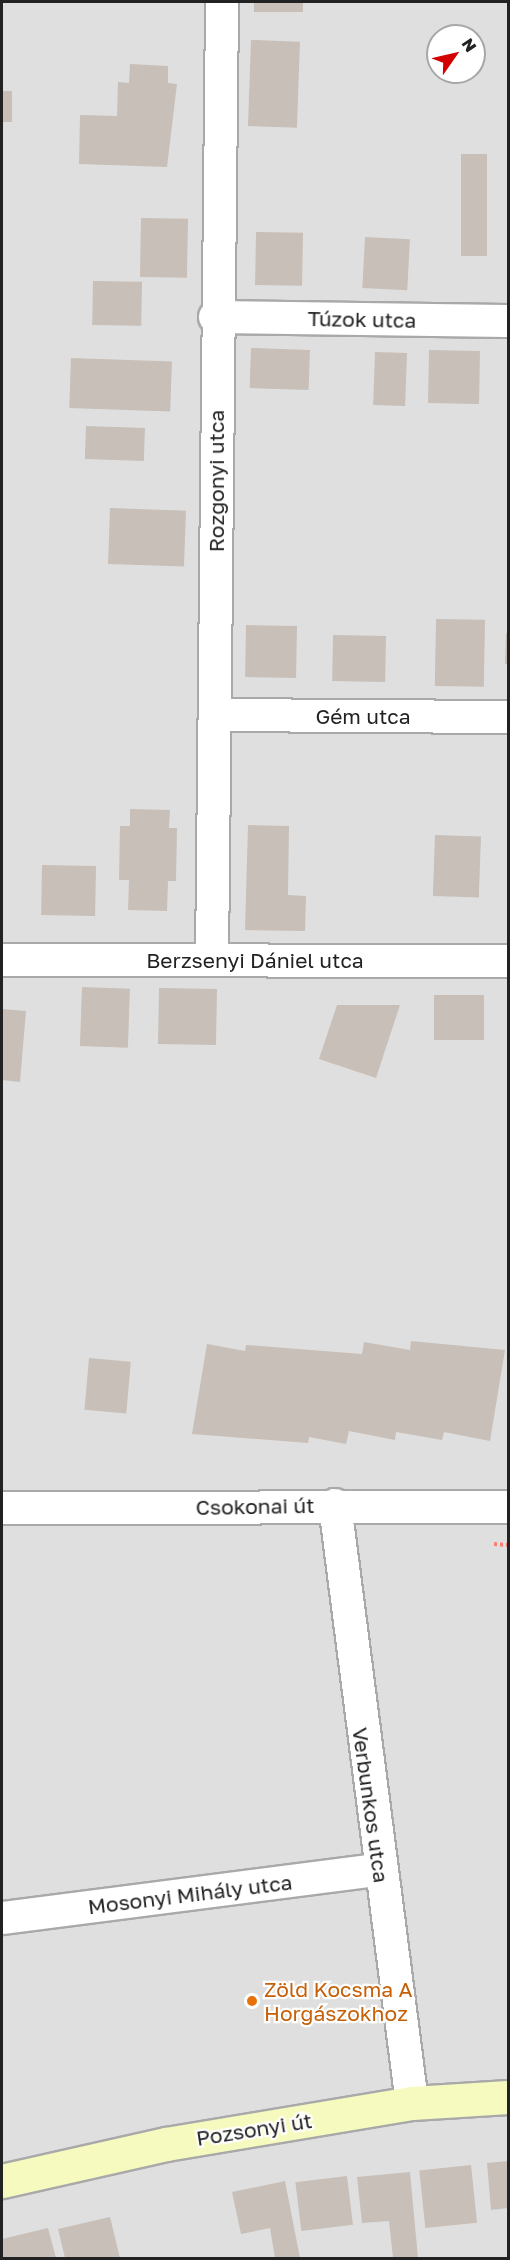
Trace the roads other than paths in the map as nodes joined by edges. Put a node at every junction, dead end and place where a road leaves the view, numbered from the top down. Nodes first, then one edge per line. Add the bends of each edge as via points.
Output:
1 (222, 2) edge
2 (215, 317) junction
3 (508, 321) edge
4 (217, 715) junction
5 (508, 717) edge
6 (2, 960) edge
7 (212, 960) junction
8 (508, 961) edge
9 (335, 1505) junction
10 (508, 1507) edge
11 (2, 1508) edge
12 (379, 1870) junction
13 (2, 1918) edge
14 (508, 2097) edge
15 (412, 2103) junction
16 (2, 2181) edge

1 - 2 street, Rozgonyi utca
2 - 3 street, Túzok utca
2 - 4 street, Rozgonyi utca
4 - 5 street, Gém utca
4 - 7 street, Rozgonyi utca
6 - 7 street, Berzsenyi Dániel utca
7 - 8 street, Berzsenyi Dániel utca
9 - 10 street, Csokonai út
9 - 11 street, Csokonai út
9 - 12 street, Verbunkos utca
12 - 13 street, Mosonyi Mihály utca
12 - 15 street, Verbunkos utca
14 - 15 street, Pozsonyi út
15 - 16 street, Pozsonyi út via 166,2144

